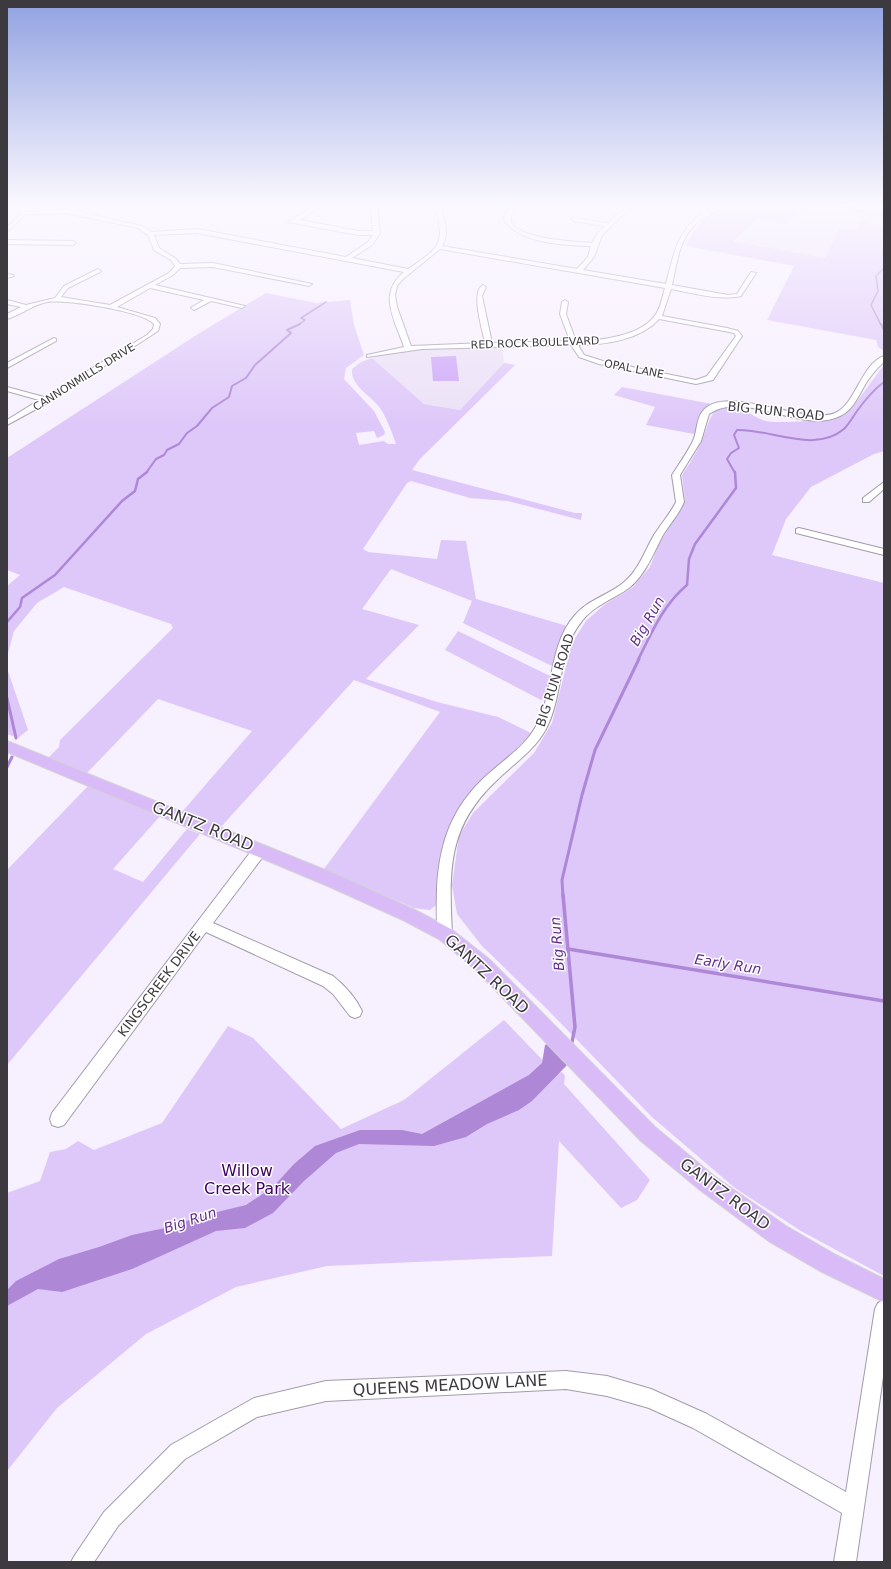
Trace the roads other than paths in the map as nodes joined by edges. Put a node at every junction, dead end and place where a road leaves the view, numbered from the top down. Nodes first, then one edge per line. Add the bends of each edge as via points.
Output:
1 (81, 280) edge
2 (160, 280) edge
3 (290, 280) edge
4 (400, 280) edge
5 (630, 280) edge
6 (670, 280) edge
7 (748, 280) edge
8 (309, 284) dead end
9 (149, 286) junction
10 (483, 287) dead end
11 (668, 287) junction
12 (57, 299) junction
13 (210, 299) junction
14 (7, 302) edge
15 (565, 302) dead end
16 (242, 306) dead end
17 (27, 307) junction
18 (110, 308) junction
19 (194, 308) dead end
20 (7, 317) edge
21 (658, 317) junction
22 (744, 331) dead end
23 (736, 332) junction
24 (54, 340) dead end
25 (573, 344) junction
26 (489, 346) junction
27 (408, 348) junction
28 (369, 356) dead end
29 (884, 358) edge
30 (7, 366) edge
31 (7, 390) edge
32 (46, 400) junction
33 (7, 423) edge
34 (884, 485) edge
35 (866, 500) dead end
36 (798, 531) dead end
37 (884, 552) edge
38 (7, 746) edge
39 (260, 850) junction
40 (204, 925) junction
41 (445, 934) junction
42 (356, 1011) dead end
43 (58, 1119) dead end
44 (884, 1291) edge
45 (884, 1309) edge
46 (853, 1508) junction
47 (82, 1562) edge
48 (845, 1562) edge

1 - 12 street via 62,290
2 - 9 street
3 - 8 street
4 - 27 street via 392,296
5 - 11 street
6 - 11 street
7 - 11 street via 736,298
9 - 13 street
9 - 18 street
10 - 26 street via 479,296
11 - 21 street
12 - 17 street
12 - 18 street
13 - 16 street
13 - 19 street
14 - 17 street
15 - 25 street via 563,314
17 - 20 street
18 - 32 street, CANNONMILLS DRIVE via 150,318 156,322 157,327 149,336
21 - 23 street
21 - 25 street, RED ROCK BOULEVARD via 646,327 623,337
22 - 23 street
23 - 25 street, OPAL LANE via 738,336 706,383 590,360 581,356
24 - 30 street
25 - 26 street, RED ROCK BOULEVARD
26 - 27 street, RED ROCK BOULEVARD
27 - 28 street, RED ROCK BOULEVARD
29 - 41 street, BIG RUN ROAD via 866,377 848,405 838,414 814,417 734,405 716,407 705,413 697,441 676,475 680,502 655,542 647,562 626,585 588,610 573,625 564,643 556,681 540,728 529,744 470,797 453,828 446,851 443,892
31 - 32 street
32 - 33 street, CANNONMILLS DRIVE
34 - 35 street
36 - 37 street
38 - 39 main road, GANTZ ROAD
39 - 40 street, KINGSCREEK DRIVE
39 - 41 main road, GANTZ ROAD via 372,897
40 - 42 street via 328,981
40 - 43 street, KINGSCREEK DRIVE
41 - 44 main road, GANTZ ROAD via 483,965 648,1134 732,1202 778,1234
45 - 46 street
46 - 47 street, QUEENS MEADOW LANE via 700,1421 651,1399 607,1386 566,1380 530,1380 326,1391 254,1408 178,1452 111,1520
46 - 48 street

